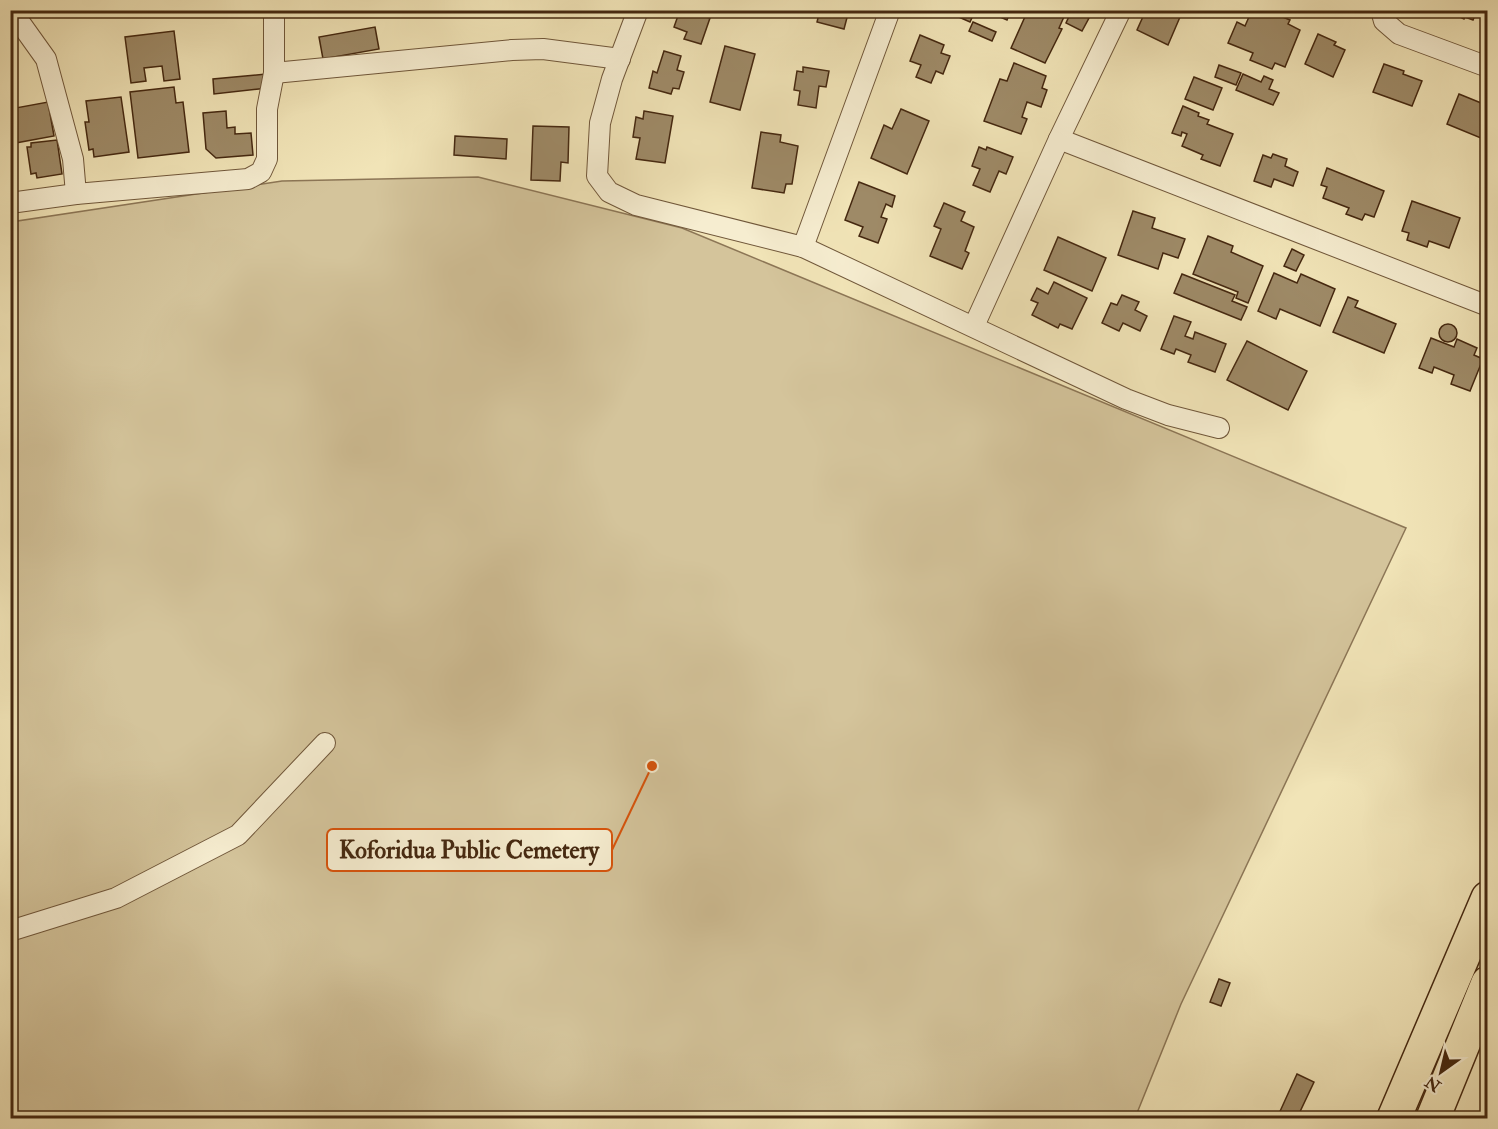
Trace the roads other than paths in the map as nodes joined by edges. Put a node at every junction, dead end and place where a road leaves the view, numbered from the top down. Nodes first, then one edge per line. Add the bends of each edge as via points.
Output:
1 (11, 10) edge
2 (274, 10) edge
3 (638, 10) edge
4 (890, 10) edge
5 (1121, 10) edge
6 (1381, 10) edge
7 (620, 59) junction
8 (1488, 67) edge
9 (274, 73) junction
10 (1059, 139) junction
11 (76, 194) junction
12 (10, 203) edge
13 (803, 247) junction
14 (1488, 306) edge
15 (974, 326) junction
16 (1219, 428) dead end
17 (325, 743) dead end
18 (1488, 898) edge
19 (10, 931) edge
20 (1488, 983) edge
21 (1394, 1119) edge
22 (1433, 1119) edge

1 - 11 street via 46,59 73,159
2 - 9 street
3 - 7 street
4 - 13 street
5 - 10 street
6 - 8 street via 1384,21 1399,34
7 - 9 street via 543,49 512,50
7 - 13 street via 600,123 597,177 609,192 636,205
9 - 11 street via 267,110 267,159 261,172 248,179
10 - 14 street
10 - 15 street
11 - 12 street
13 - 15 street
15 - 16 street via 1126,399
17 - 19 street via 238,835 116,898
18 - 21 highway
20 - 22 highway

